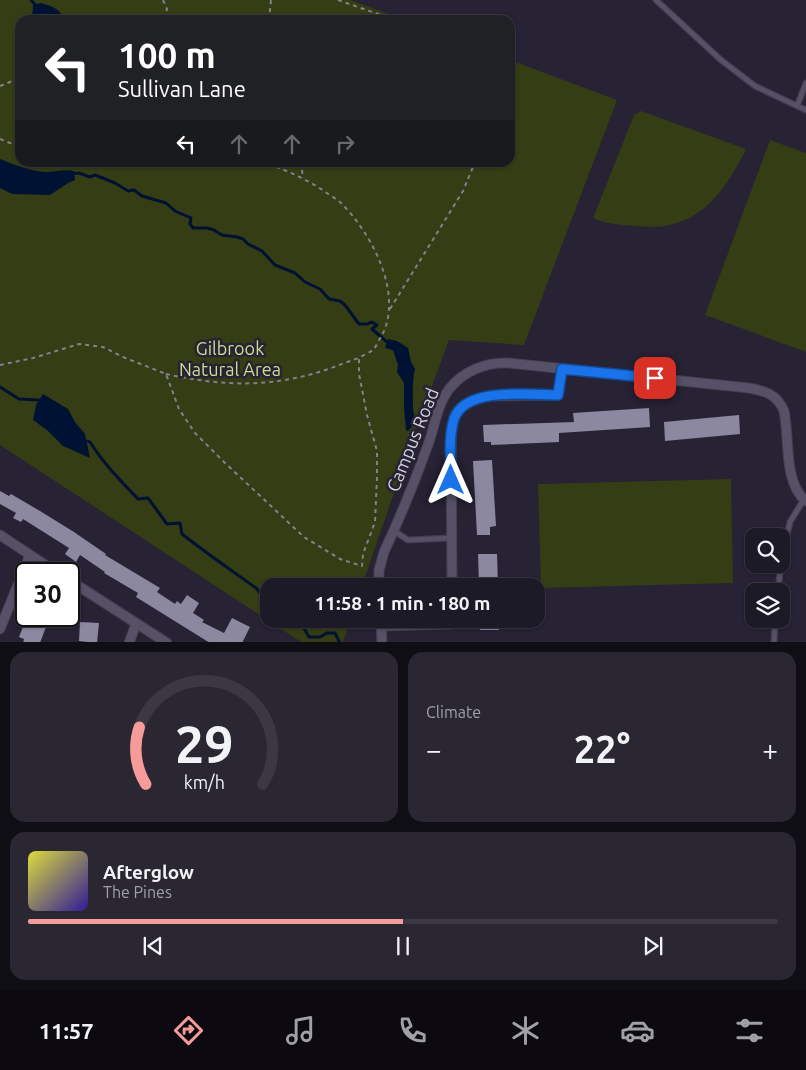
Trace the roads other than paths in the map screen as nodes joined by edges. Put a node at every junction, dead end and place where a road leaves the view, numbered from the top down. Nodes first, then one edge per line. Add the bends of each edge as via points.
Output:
1 (656, 0) edge
2 (806, 83) edge
3 (796, 106) junction
4 (806, 110) edge
5 (562, 369) junction
6 (805, 500) edge
7 (789, 528) edge
8 (394, 531) junction
9 (0, 535) edge
10 (450, 538) junction
11 (30, 555) junction
12 (41, 562) edge
13 (380, 578) edge
14 (452, 578) edge
15 (80, 587) edge
16 (136, 624) junction
17 (381, 628) edge
18 (775, 628) edge
19 (0, 629) edge
20 (129, 642) edge
21 (167, 642) edge
22 (382, 642) edge
23 (774, 642) edge

1 - 3 lane via 737,73 755,86
2 - 3 lane
3 - 4 lane
5 - 6 street, Campus Road via 768,392 784,411 792,483
5 - 8 street, Campus Road via 496,363 469,372 452,386 441,405
5 - 10 street via 558,395 487,396 458,410 451,435
6 - 7 lane
8 - 10 lane via 408,540
8 - 13 street, Campus Road via 381,560
9 - 11 street
10 - 14 street
11 - 12 street
11 - 19 street
15 - 16 street
16 - 20 street
16 - 21 street
17 - 22 street
18 - 23 lane

